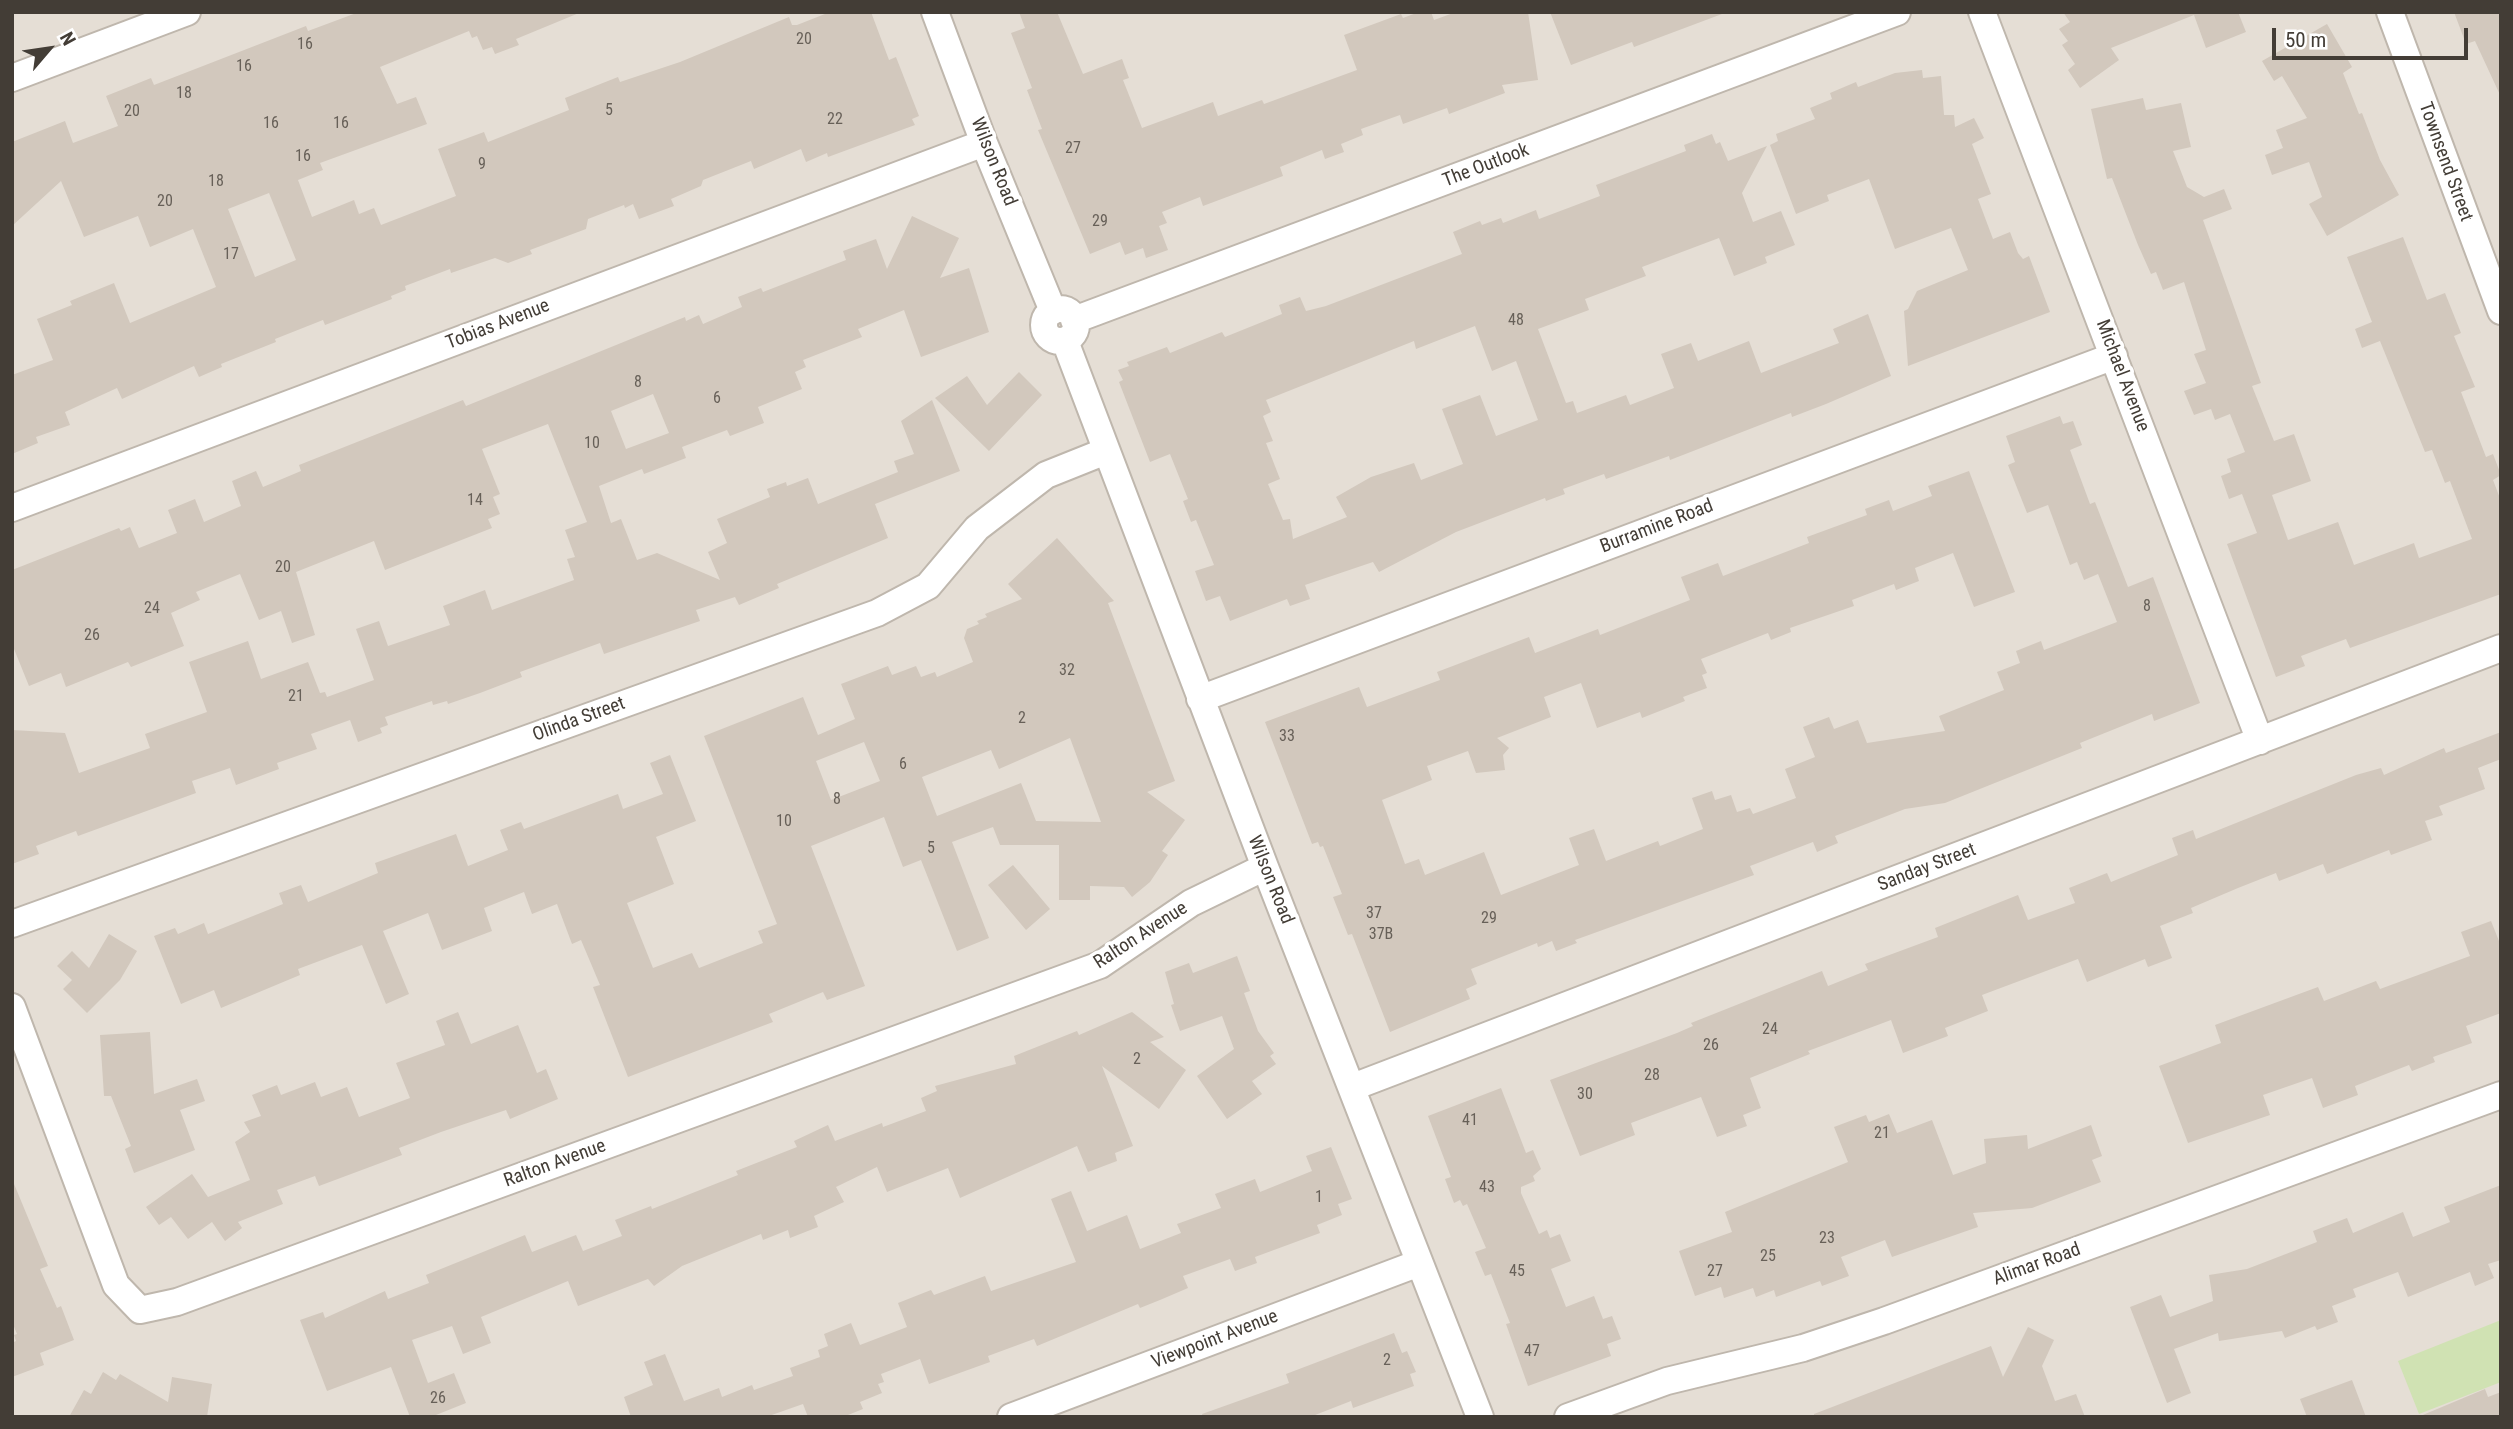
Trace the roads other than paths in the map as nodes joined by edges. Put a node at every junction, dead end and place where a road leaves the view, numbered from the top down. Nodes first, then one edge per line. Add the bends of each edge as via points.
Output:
1 (187, 12) edge
2 (935, 12) edge
3 (1897, 12) edge
4 (1982, 12) edge
5 (2390, 12) edge
6 (12, 78) edge
7 (984, 142) junction
8 (2501, 312) edge
9 (1064, 324) junction
10 (2114, 356) junction
11 (1106, 452) junction
12 (12, 508) edge
13 (2501, 648) edge
14 (1200, 699) junction
15 (2260, 741) junction
16 (1265, 867) junction
17 (12, 924) edge
18 (12, 1007) edge
19 (1353, 1087) junction
20 (2501, 1095) edge
21 (1419, 1263) junction
22 (1049, 1410) edge
23 (1011, 1417) edge
24 (1479, 1417) edge
25 (1568, 1417) edge

1 - 6 street
2 - 7 street, Wilson Road
3 - 9 street, The Outlook
4 - 10 street, Michael Avenue
5 - 8 street, Townsend Street
7 - 9 street, Wilson Road
7 - 12 street, Tobias Avenue
9 - 11 street, Wilson Road
10 - 14 street, Burramine Road
10 - 15 street, Michael Avenue
11 - 14 street, Wilson Road
11 - 17 street, Olinda Street via 1046,475 977,528 928,586 877,612
13 - 15 street, Sanday Street
14 - 16 street, Wilson Road
15 - 19 street, Sanday Street
16 - 18 street, Ralton Avenue via 1191,903 1100,965 177,1302 140,1310 116,1285
16 - 19 street, Wilson Road
19 - 21 street, Wilson Road
20 - 25 street, Alimar Road via 1884,1321 1803,1348 1667,1381
21 - 22 street, Viewpoint Avenue
21 - 24 street, Wilson Road
22 - 23 street, Viewpoint Avenue

